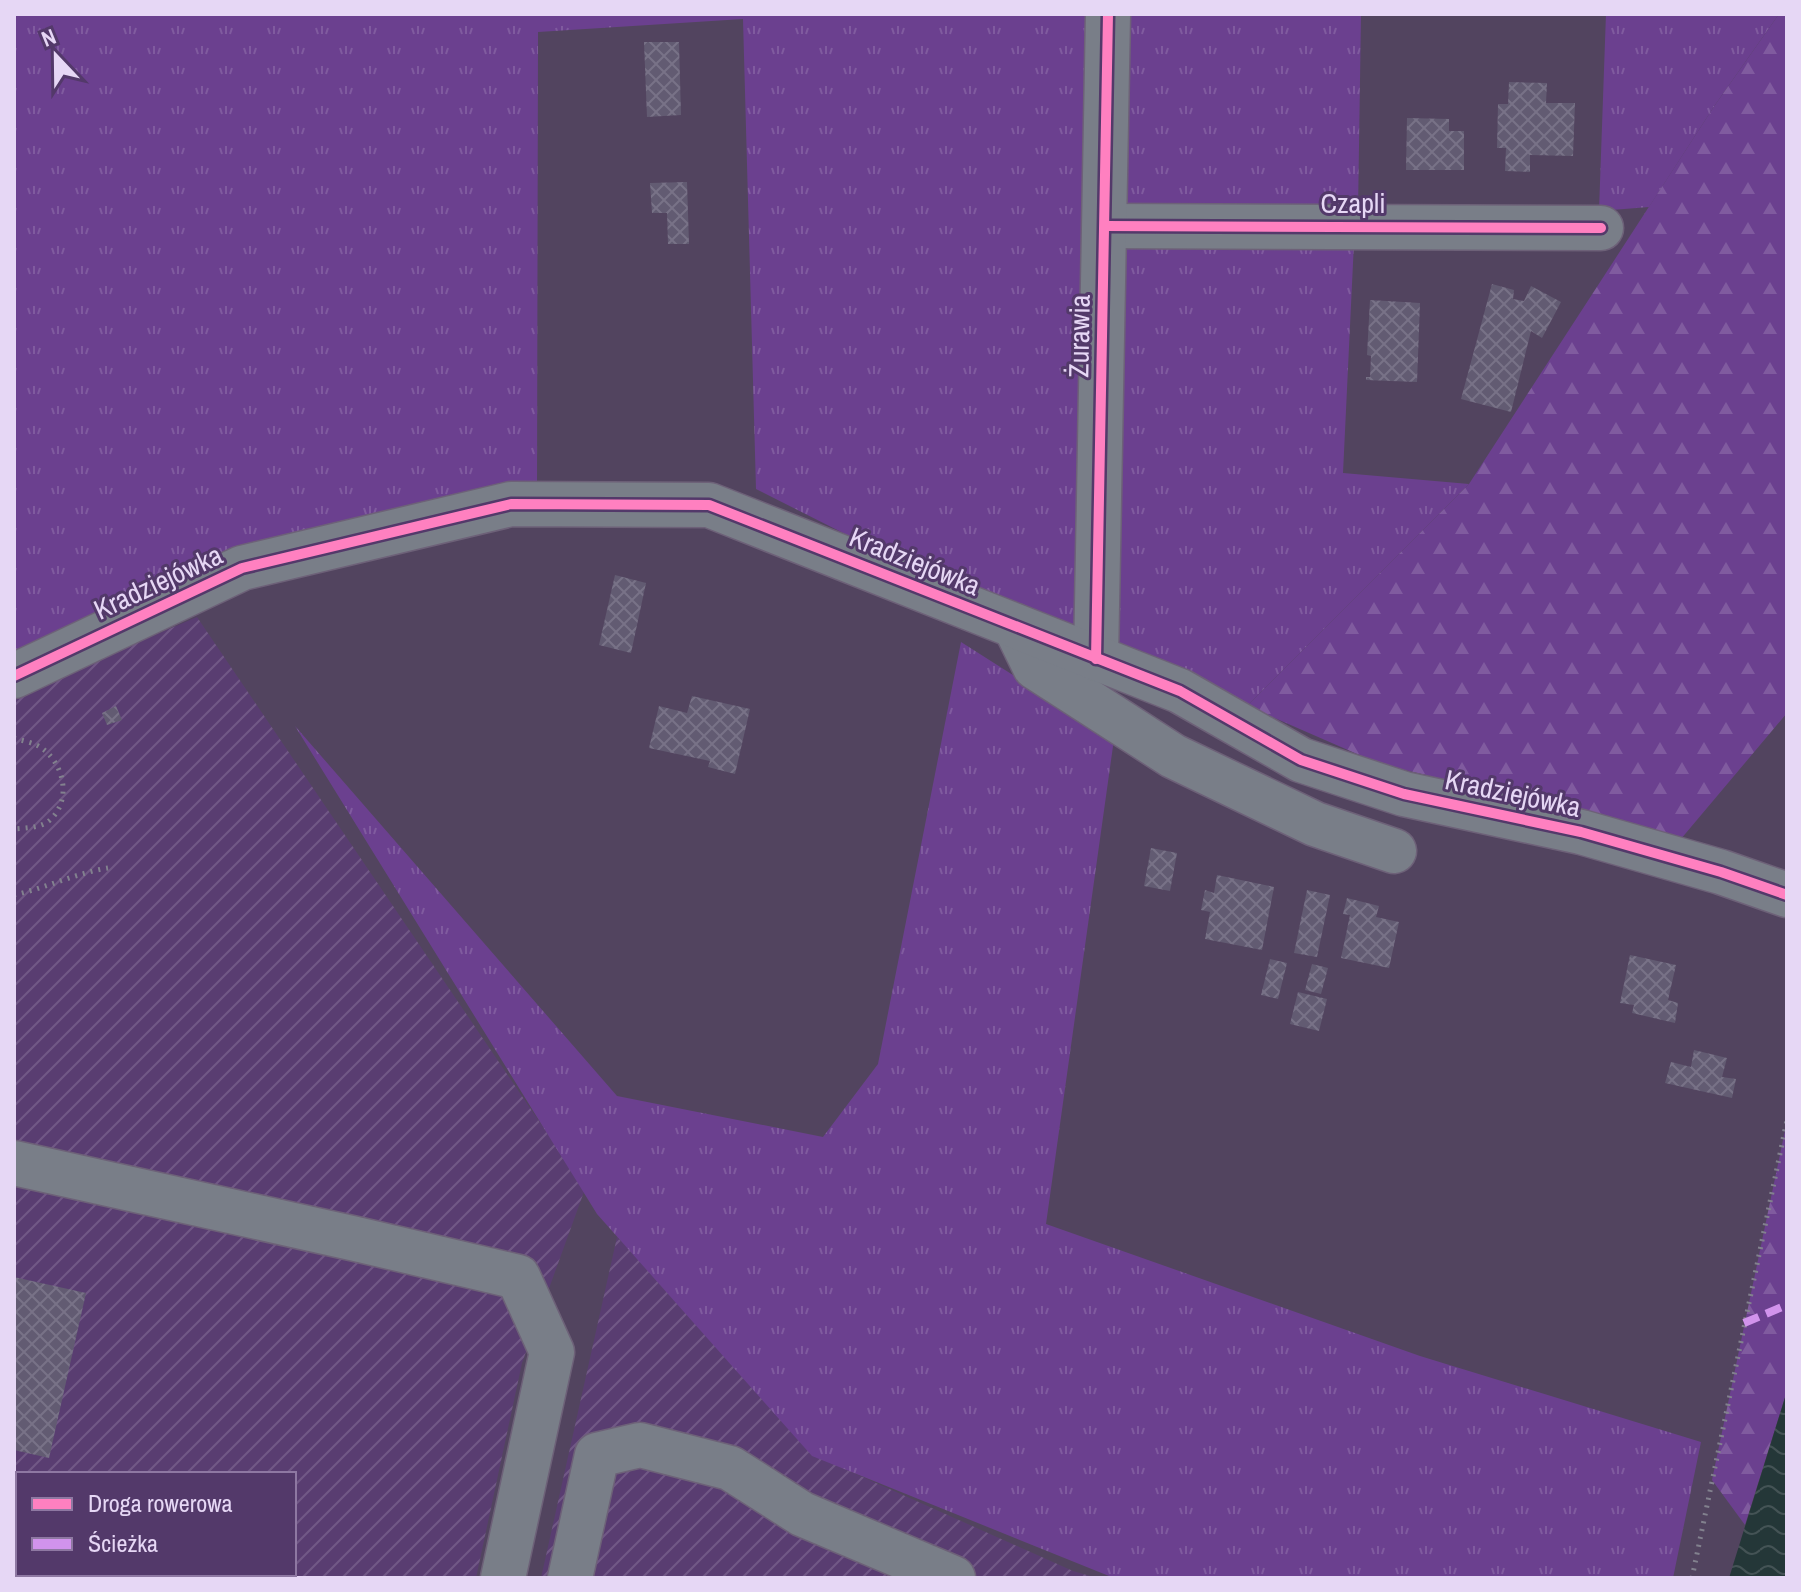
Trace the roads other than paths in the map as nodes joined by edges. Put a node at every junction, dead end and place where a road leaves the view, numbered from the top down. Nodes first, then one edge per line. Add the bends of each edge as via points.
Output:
1 (1108, 14) edge
2 (1105, 226) junction
3 (1601, 228) dead end
4 (1015, 626) junction
5 (1096, 659) junction
6 (14, 676) edge
7 (1394, 851) dead end
8 (1787, 895) edge
9 (14, 1163) edge
10 (503, 1578) edge
11 (570, 1578) edge
12 (953, 1578) edge

1 - 2 street, Żurawia
2 - 3 street, Czapli
2 - 5 street, Żurawia
4 - 5 street, Kradziejówka
4 - 6 street, Kradziejówka via 709,505 511,504 242,568
4 - 7 street via 1035,667 1173,756 1315,824
5 - 8 street, Kradziejówka via 1180,691 1301,760 1404,794 1581,832
9 - 10 street via 518,1277 552,1352
11 - 12 street via 597,1455 640,1445 730,1468 802,1514

